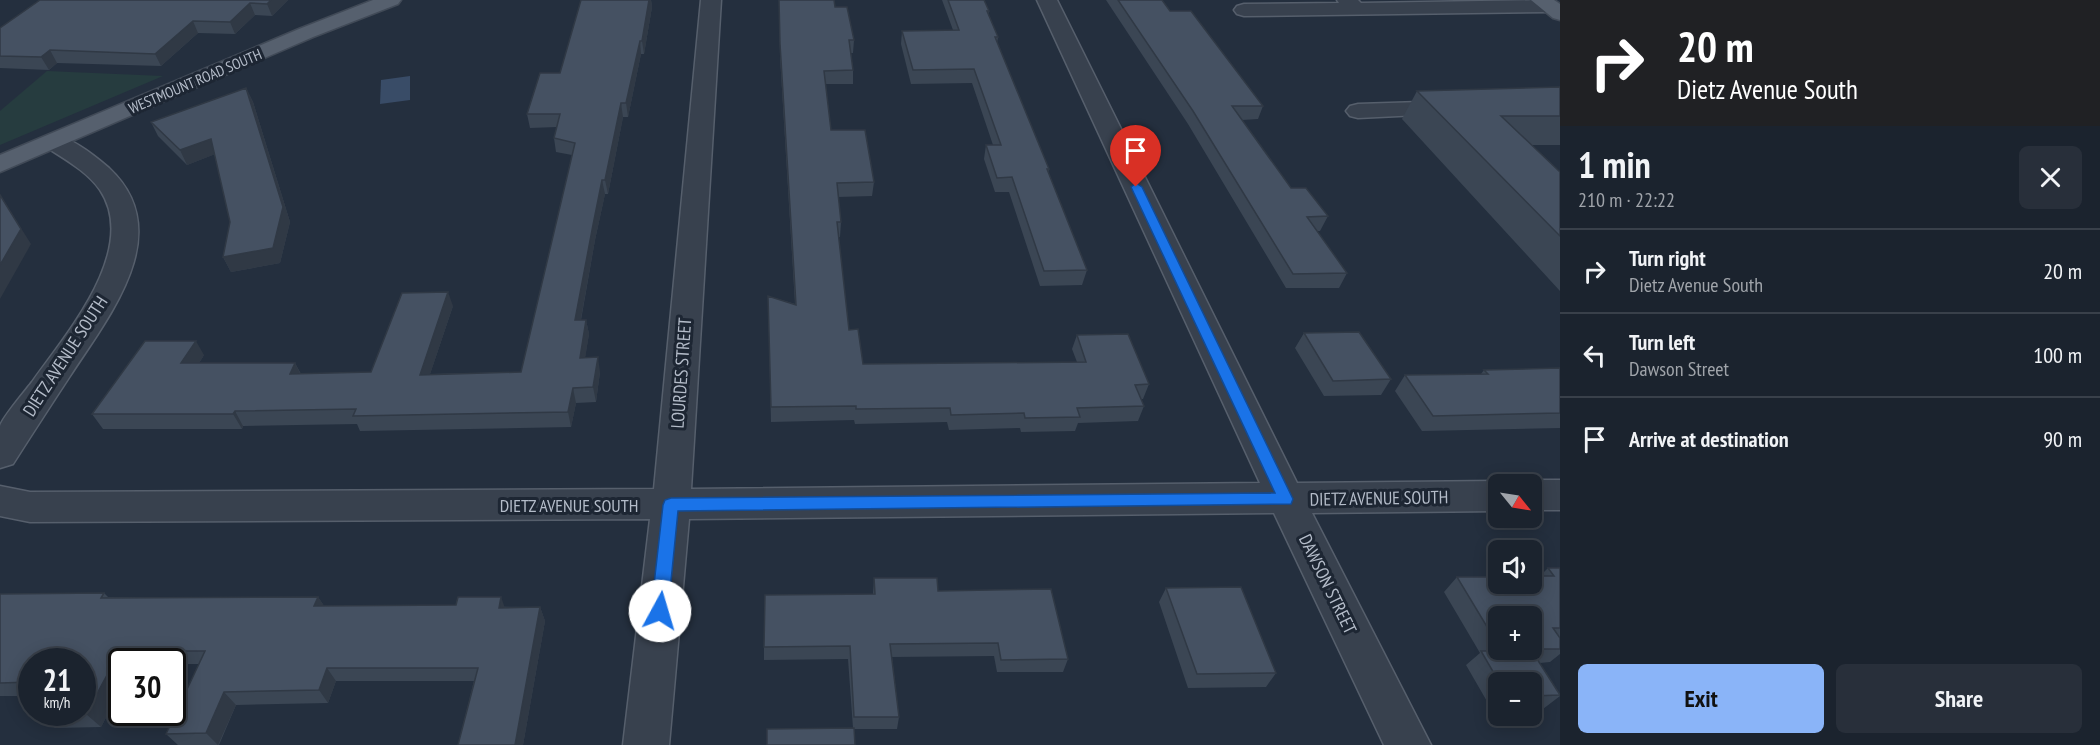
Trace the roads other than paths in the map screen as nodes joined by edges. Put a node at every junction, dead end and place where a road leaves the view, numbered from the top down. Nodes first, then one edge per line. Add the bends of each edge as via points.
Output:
1 (391, 0) edge
2 (711, 0) edge
3 (1047, 0) edge
4 (1457, 3) edge
5 (1352, 4) edge
6 (1550, 6) edge
7 (1244, 10) dead end
8 (1469, 108) edge
9 (1358, 111) dead end
10 (55, 142) junction
11 (0, 164) edge
12 (0, 454) edge
13 (1542, 495) edge
14 (1560, 495) edge
15 (1488, 496) edge
16 (1286, 499) junction
17 (0, 501) edge
18 (671, 505) junction
19 (646, 745) edge
20 (1408, 745) edge

1 - 10 main road, WESTMOUNT ROAD SOUTH
2 - 18 street, LOURDES STREET
3 - 16 street, DAWSON STREET
4 - 5 street
4 - 6 street
5 - 7 street
8 - 9 street
10 - 11 main road, WESTMOUNT ROAD SOUTH
10 - 12 street, DIETZ AVENUE SOUTH via 87,163 114,191 125,219 122,249 101,307
13 - 14 street
15 - 16 street, DIETZ AVENUE SOUTH
16 - 18 street, DIETZ AVENUE SOUTH
16 - 20 street, DAWSON STREET
17 - 18 street, DIETZ AVENUE SOUTH via 30,507
18 - 19 street, LOURDES STREET

